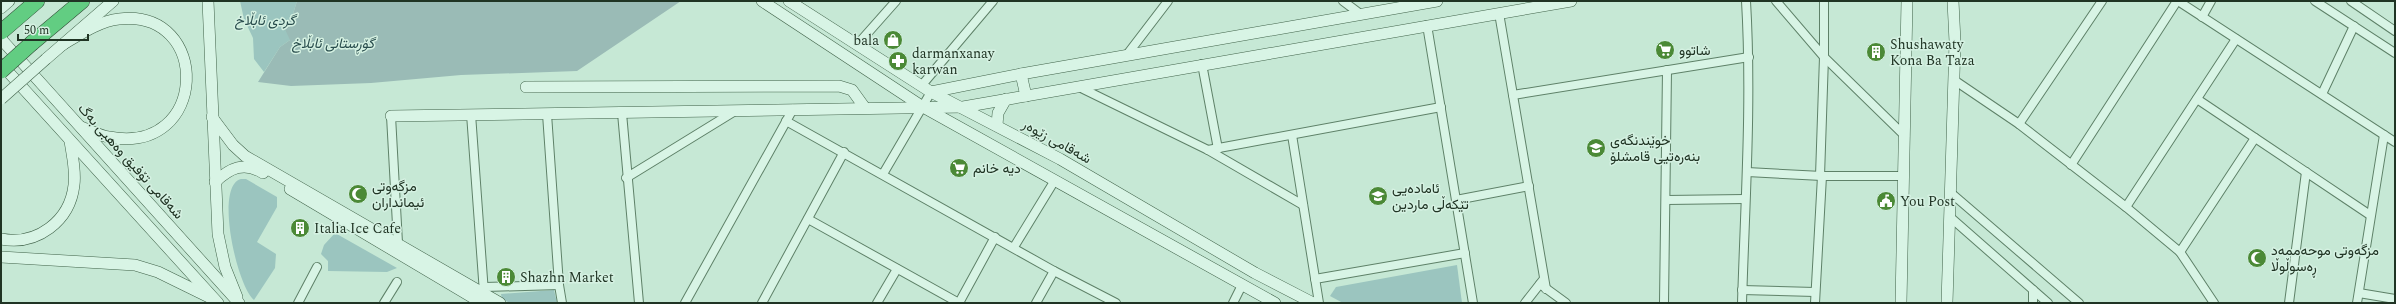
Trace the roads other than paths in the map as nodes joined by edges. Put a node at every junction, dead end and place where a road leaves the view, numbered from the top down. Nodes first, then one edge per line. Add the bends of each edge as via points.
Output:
1 (37, 1) edge
2 (82, 1) edge
3 (113, 1) edge
4 (208, 1) edge
5 (762, 1) edge
6 (896, 1) edge
7 (993, 1) edge
8 (1168, 1) edge
9 (1343, 1) edge
10 (1437, 1) edge
11 (1571, 1) edge
12 (1746, 1) edge
13 (1776, 1) edge
14 (1824, 1) edge
15 (1907, 1) edge
16 (1953, 1) edge
17 (2102, 1) edge
18 (2177, 1) edge
19 (2211, 1) edge
20 (2315, 1) edge
21 (2351, 1) edge
22 (794, 2) edge
23 (1359, 13) junction
24 (1499, 13) junction
25 (2202, 17) junction
26 (1427, 26) junction
27 (2354, 26) junction
28 (2395, 31) edge
29 (1, 32) edge
30 (1, 39) edge
31 (2236, 39) junction
32 (62, 45) junction
33 (857, 45) junction
34 (2395, 53) edge
35 (1126, 56) junction
36 (1749, 57) junction
37 (1824, 57) junction
38 (1, 64) edge
39 (1202, 64) junction
40 (1667, 70) junction
41 (1, 71) edge
42 (1021, 74) junction
43 (1954, 80) junction
44 (526, 86) dead end
45 (1079, 86) junction
46 (927, 88) junction
47 (2322, 94) junction
48 (1514, 95) junction
49 (1026, 96) junction
50 (1, 98) edge
51 (1006, 99) junction
52 (2196, 99) junction
53 (923, 107) junction
54 (963, 107) junction
55 (1441, 107) junction
56 (865, 108) junction
57 (793, 109) junction
58 (735, 110) junction
59 (622, 113) junction
60 (470, 114) junction
61 (547, 114) junction
62 (391, 116) joint
63 (212, 117) junction
64 (786, 121) junction
65 (2018, 124) junction
66 (997, 125) junction
67 (78, 126) junction
68 (1292, 135) junction
69 (2384, 135) junction
70 (1905, 136) junction
71 (2256, 138) junction
72 (70, 141) junction
73 (2395, 142) edge
74 (1218, 148) junction
75 (1208, 150) junction
76 (844, 152) junction
77 (2071, 165) junction
78 (1747, 172) junction
79 (2306, 172) junction
80 (884, 174) junction
81 (1821, 176) junction
82 (1903, 176) junction
83 (626, 178) junction
84 (1055, 180) junction
85 (215, 182) junction
86 (1529, 186) junction
87 (1951, 193) junction
88 (1745, 199) junction
89 (1456, 200) junction
90 (1666, 200) junction
91 (1303, 205) junction
92 (2126, 207) junction
93 (2370, 215) junction
94 (1950, 217) junction
95 (808, 219) junction
96 (995, 237) junction
97 (1, 239) edge
98 (394, 246) junction
99 (1014, 247) junction
100 (2180, 252) junction
101 (1465, 253) junction
102 (1, 257) edge
103 (317, 267) dead end
104 (897, 269) junction
105 (1054, 271) junction
106 (1316, 279) junction
107 (397, 282) dead end
108 (1544, 284) junction
109 (559, 285) junction
110 (1242, 285) junction
111 (1742, 290) junction
112 (2033, 290) junction
113 (1815, 292) junction
114 (2359, 293) junction
115 (484, 294) edge
116 (2395, 299) edge
117 (216, 301) edge
118 (240, 303) edge
119 (298, 303) edge
120 (384, 303) edge
121 (500, 303) edge
122 (562, 303) edge
123 (639, 303) edge
124 (685, 303) edge
125 (762, 303) edge
126 (877, 303) edge
127 (959, 303) edge
128 (1036, 303) edge
129 (1116, 303) edge
130 (1233, 303) edge
131 (1275, 303) edge
132 (1312, 303) edge
133 (1319, 303) edge
134 (1473, 303) edge
135 (1525, 303) edge
136 (1566, 303) edge
137 (1664, 303) edge
138 (1742, 303) edge
139 (1815, 303) edge
140 (1901, 303) edge
141 (1947, 303) edge
142 (2033, 303) edge
143 (2048, 303) edge
144 (2079, 303) edge
145 (2214, 303) edge
146 (2289, 303) edge
147 (2357, 303) edge

1 - 29 highway
2 - 41 highway, bridge
3 - 32 street
4 - 63 street
5 - 53 street
6 - 33 street
7 - 46 street
8 - 35 street
9 - 23 street
10 - 23 street
11 - 24 street
12 - 36 street
13 - 37 street
14 - 37 street
15 - 70 street
16 - 43 street
17 - 65 street
18 - 25 street
18 - 77 street
19 - 25 street
20 - 27 street
21 - 28 street
22 - 33 street, شەقامی زێوەر
23 - 35 street
24 - 26 street
24 - 48 street
25 - 31 street
26 - 39 street
26 - 55 street
27 - 34 street
27 - 47 street
30 - 67 street, شەقامی تۆفیق وەهبی بەگ
31 - 47 street
31 - 52 street
32 - 50 street, bridge
32 - 67 street via 106,23 119,19 140,19 157,26 172,38 183,54 188,71 187,90 180,109 166,125 148,135 130,139 109,137
33 - 46 street, شەقامی زێوەر
35 - 42 street
36 - 40 street
36 - 78 street
37 - 70 street
37 - 81 street
38 - 72 street
39 - 45 street
39 - 74 street
40 - 48 street
40 - 90 street
42 - 46 street
42 - 49 street
43 - 65 street
43 - 87 street
44 - 56 street via 839,86 852,90
45 - 49 street
45 - 75 street
46 - 53 street
46 - 54 street, شەقامی زێوەر
47 - 69 street
48 - 86 street
49 - 51 street
51 - 54 street
51 - 66 street via 998,113
52 - 71 street
52 - 92 street
53 - 54 street
53 - 56 street
53 - 80 street
53 - 84 street
54 - 66 street, شەقامی زێوەر
55 - 68 street
55 - 89 street
56 - 57 street
57 - 58 street
57 - 64 street
58 - 59 street
58 - 83 street
59 - 61 street
59 - 83 street
60 - 61 street
60 - 62 street
60 - 115 street
61 - 109 street
62 - 98 street
63 - 85 street
63 - 98 street via 232,145 246,156
64 - 76 street
64 - 124 street
65 - 77 street
66 - 132 street, شەقامی زێوەر
67 - 118 street, شەقامی تۆفیق وەهبی بەگ
68 - 74 street
68 - 91 street
69 - 73 street
69 - 93 street
70 - 82 street
71 - 79 street
71 - 100 street
72 - 97 street via 74,183 72,198 66,211 45,232 20,240
72 - 117 street
74 - 75 street
75 - 91 street
76 - 80 street
76 - 95 street
77 - 92 street
78 - 81 street
78 - 88 street
79 - 93 street
79 - 146 street
80 - 96 street
81 - 82 street
81 - 113 street
82 - 140 street
83 - 123 street
84 - 99 street
84 - 110 street
85 - 98 street via 225,172 237,167 256,169
85 - 118 street via 221,251
86 - 89 street
86 - 108 street
87 - 94 street
87 - 144 street
88 - 90 street
88 - 111 street
89 - 101 street
90 - 137 street
91 - 106 street
92 - 100 street
93 - 114 street
94 - 112 street
94 - 141 street
95 - 104 street
95 - 125 street
96 - 99 street
96 - 127 street
98 - 115 street
99 - 105 street
100 - 145 street
101 - 106 street
101 - 134 street
102 - 117 street via 135,265 158,272
103 - 119 street
104 - 126 street
104 - 127 street
105 - 128 street
105 - 129 street
106 - 133 street
107 - 120 street
108 - 135 street
108 - 136 street
109 - 115 street
109 - 122 street
110 - 130 street
110 - 131 street
111 - 113 street
111 - 138 street
112 - 142 street
112 - 143 street
113 - 139 street
114 - 116 street
114 - 147 street
115 - 121 street

